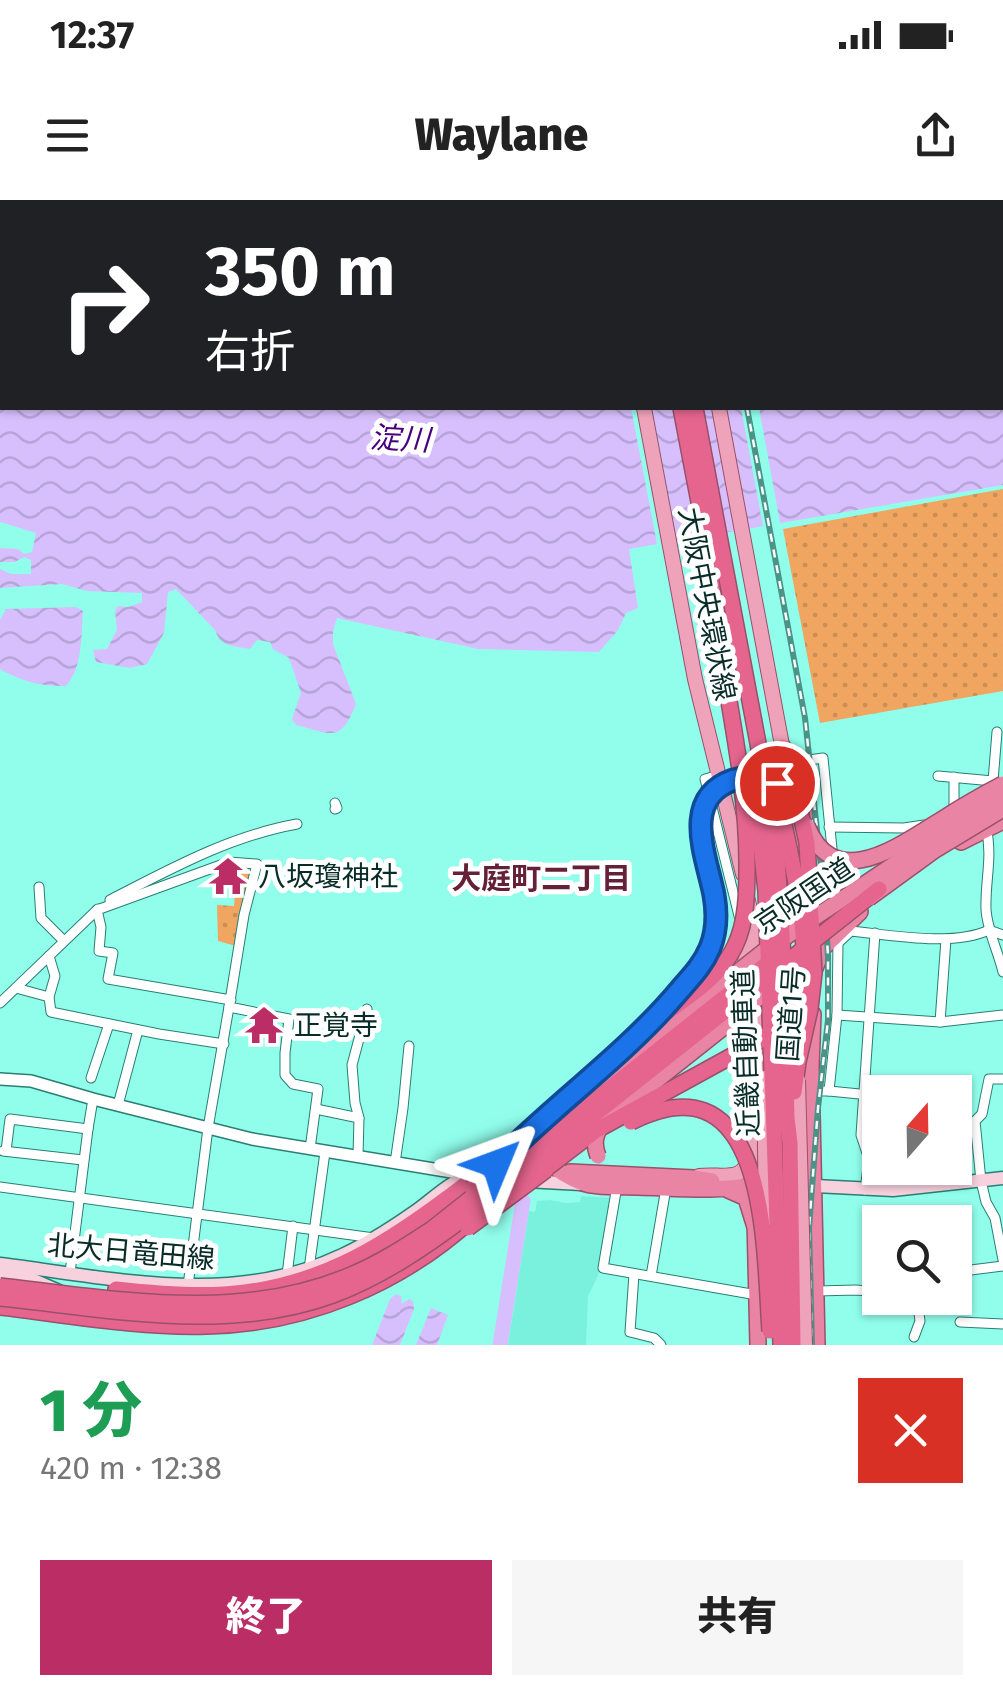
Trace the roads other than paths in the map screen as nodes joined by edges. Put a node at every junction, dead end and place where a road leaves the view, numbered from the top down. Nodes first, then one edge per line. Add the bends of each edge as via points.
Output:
1 (644, 410) edge
2 (681, 410) edge
3 (695, 410) edge
4 (719, 410) edge
5 (709, 553) junction
6 (740, 641) junction
7 (997, 732) dead end
8 (783, 748) joint
9 (802, 761) dead end
10 (938, 776) dead end
11 (954, 777) junction
12 (709, 778) dead end
13 (998, 782) edge
14 (1003, 796) edge
15 (1003, 809) edge
16 (976, 814) junction
17 (954, 816) junction
18 (1003, 820) edge
19 (297, 824) dead end
20 (829, 826) junction
21 (801, 827) junction
22 (986, 829) junction
23 (1003, 844) edge
24 (989, 846) junction
25 (796, 849) junction
26 (738, 850) junction
27 (990, 862) junction
28 (1003, 867) edge
29 (876, 885) junction
30 (39, 887) dead end
31 (866, 908) junction
32 (98, 910) junction
33 (989, 930) junction
34 (875, 933) junction
35 (1003, 934) edge
36 (744, 936) junction
37 (946, 938) junction
38 (64, 942) junction
39 (48, 956) junction
40 (1003, 972) edge
41 (8, 991) edge
42 (49, 997) junction
43 (729, 1002) junction
44 (0, 1003) edge
45 (230, 1004) junction
46 (367, 1009) dead end
47 (837, 1015) junction
48 (1003, 1015) edge
49 (868, 1017) junction
50 (940, 1022) junction
51 (109, 1024) junction
52 (652, 1024) junction
53 (138, 1030) junction
54 (224, 1044) junction
55 (409, 1046) dead end
56 (812, 1067) junction
57 (864, 1075) edge
58 (91, 1078) dead end
59 (0, 1079) edge
60 (1003, 1079) edge
61 (821, 1091) junction
62 (862, 1095) edge
63 (93, 1099) junction
64 (118, 1105) junction
65 (862, 1108) edge
66 (316, 1110) junction
67 (359, 1118) junction
68 (554, 1118) junction
69 (208, 1128) junction
70 (88, 1129) junction
71 (753, 1129) junction
72 (862, 1140) edge
73 (790, 1143) junction
74 (310, 1149) junction
75 (3, 1151) edge
76 (325, 1152) junction
77 (358, 1156) junction
78 (83, 1160) junction
79 (395, 1162) junction
80 (562, 1172) junction
81 (538, 1174) junction
82 (470, 1175) junction
83 (515, 1175) junction
84 (694, 1178) junction
85 (1003, 1178) edge
86 (981, 1180) junction
87 (622, 1181) junction
88 (588, 1185) junction
89 (754, 1185) junction
90 (783, 1185) junction
91 (866, 1185) edge
92 (0, 1186) edge
93 (815, 1186) junction
94 (666, 1188) junction
95 (728, 1190) junction
96 (865, 1190) junction
97 (79, 1197) junction
98 (495, 1199) junction
99 (196, 1212) junction
100 (293, 1226) junction
101 (755, 1227) junction
102 (314, 1229) junction
103 (374, 1238) junction
104 (386, 1257) junction
105 (1003, 1263) edge
106 (0, 1264) edge
107 (309, 1269) junction
108 (972, 1269) edge
109 (70, 1272) junction
110 (0, 1273) edge
111 (634, 1274) junction
112 (287, 1275) junction
113 (650, 1276) junction
114 (0, 1284) edge
115 (188, 1286) junction
116 (862, 1290) edge
117 (816, 1292) junction
118 (334, 1294) junction
119 (757, 1296) junction
120 (0, 1298) edge
121 (0, 1307) edge
122 (919, 1315) edge
123 (960, 1322) dead end
124 (1003, 1324) edge
125 (914, 1337) dead end
126 (661, 1345) edge
127 (758, 1345) edge
128 (770, 1345) edge
129 (780, 1345) edge
130 (793, 1345) edge
131 (805, 1345) edge
132 (818, 1345) edge

1 - 26 main road, 大阪中央環状線 via 695,679
2 - 5 highway, 近畿自動車道, bridge
3 - 6 highway, 近畿自動車道, bridge
4 - 8 main road, 大阪中央環状線
5 - 52 highway, bridge via 743,786 745,909 724,963
5 - 129 highway, 近畿自動車道, bridge via 752,776 766,891
6 - 73 highway, 近畿自動車道, bridge via 777,858
6 - 81 highway, bridge via 798,899 800,993 768,1034 594,1132
7 - 13 street
8 - 21 highway via 793,768
9 - 20 street via 823,758
10 - 11 street
11 - 13 street
11 - 17 street
12 - 36 street
13 - 16 street
13 - 21 highway, bridge via 886,853 864,860 830,854
14 - 29 highway, 京阪国道, bridge via 929,841
15 - 29 highway, 京阪国道, bridge
16 - 17 street
16 - 22 street
17 - 20 street via 904,828
18 - 22 highway, 国道1号
19 - 32 street via 198,855
20 - 31 street via 834,868
21 - 25 main road
21 - 90 main road via 778,876 772,908
22 - 24 street
22 - 31 highway, 国道1号
23 - 24 street
24 - 27 street
25 - 56 highway
25 - 131 main road, bridge
26 - 36 main road
26 - 128 main road, 大阪中央環状線, bridge via 755,934
27 - 28 street
27 - 33 street
29 - 43 highway, bridge
29 - 68 highway, 京阪国道, bridge via 764,952
29 - 87 highway, bridge via 739,1014 603,1123 594,1144
30 - 38 street via 41,918
31 - 56 highway, 国道1号 via 830,938 817,959
32 - 38 street
32 - 45 street via 99,950 112,953 108,979
32 - 45 street via 229,862 257,864
33 - 35 street
33 - 37 street
33 - 40 street
34 - 37 street
34 - 47 street via 851,931 838,943
34 - 49 street
36 - 71 main road
37 - 50 street
38 - 39 street
39 - 41 street
39 - 42 street via 55,976
41 - 42 street
41 - 44 street
42 - 51 street via 51,1012
43 - 104 highway, bridge via 458,1210
43 - 118 highway, bridge via 438,1238
45 - 54 street
45 - 66 street via 289,1018 285,1075 318,1089
46 - 67 street via 352,1065
47 - 49 street
47 - 61 street
48 - 50 street
49 - 50 street
49 - 57 street
51 - 53 street
51 - 58 street
52 - 73 highway, bridge via 701,966 713,940 714,896 700,833 705,807 733,780 754,776 777,783 799,806 806,829 814,962
52 - 104 highway, bridge
53 - 54 street
53 - 64 street
54 - 69 street
55 - 79 street
56 - 61 highway, 国道1号
59 - 63 street
60 - 86 street via 990,1079 975,1121
61 - 62 street
61 - 93 highway, 国道1号
63 - 64 street
63 - 70 street
64 - 69 street
65 - 72 street
66 - 67 street
66 - 74 street
67 - 77 street
68 - 80 highway via 539,1146
68 - 82 highway, 京阪国道
69 - 74 street
69 - 99 street
70 - 75 street via 10,1119
70 - 78 street
71 - 84 main road via 744,1170
71 - 89 main road
73 - 130 highway, 近畿自動車道, bridge
74 - 76 street
75 - 78 street
76 - 77 street
76 - 102 street
77 - 79 street
78 - 97 street
79 - 82 street
80 - 83 main road
80 - 87 highway
80 - 88 highway
81 - 118 highway, bridge via 408,1264
81 - 128 highway, bridge via 657,1110 689,1107 719,1120 741,1146 756,1191
82 - 83 main road
82 - 103 main road, 北大日竜田線
82 - 114 highway, bridge via 423,1217 368,1252 292,1283 237,1293 161,1294
83 - 88 main road
83 - 98 main road, 北大日竜田線
84 - 87 highway
84 - 89 highway
85 - 86 main road
86 - 96 main road
86 - 105 street
87 - 88 highway
87 - 94 highway
87 - 111 street via 603,1268
89 - 90 highway
89 - 95 highway
89 - 101 highway
90 - 93 highway
91 - 96 street
92 - 97 street
93 - 96 main road
93 - 117 highway
94 - 95 highway
94 - 113 street
95 - 101 highway via 749,1202
97 - 99 street
97 - 109 street
98 - 110 main road, 北大日竜田線 via 406,1266 370,1284 252,1319 127,1319 49,1285
98 - 121 highway, bridge via 454,1236 362,1292 272,1319 170,1325
99 - 100 street
99 - 115 street
100 - 102 street
100 - 112 street
101 - 119 highway
102 - 103 street
102 - 107 street
103 - 107 main road, 北大日竜田線
104 - 114 highway, bridge via 312,1288 226,1304 160,1304
105 - 108 street
106 - 109 main road, 北大日竜田線
107 - 112 main road, 北大日竜田線
109 - 115 main road, 北大日竜田線
111 - 113 street
111 - 126 street via 630,1332
112 - 115 main road, 北大日竜田線
113 - 119 street
116 - 117 street
117 - 132 highway
118 - 120 highway, bridge via 285,1308 205,1316
119 - 127 highway
122 - 125 street
123 - 124 street

